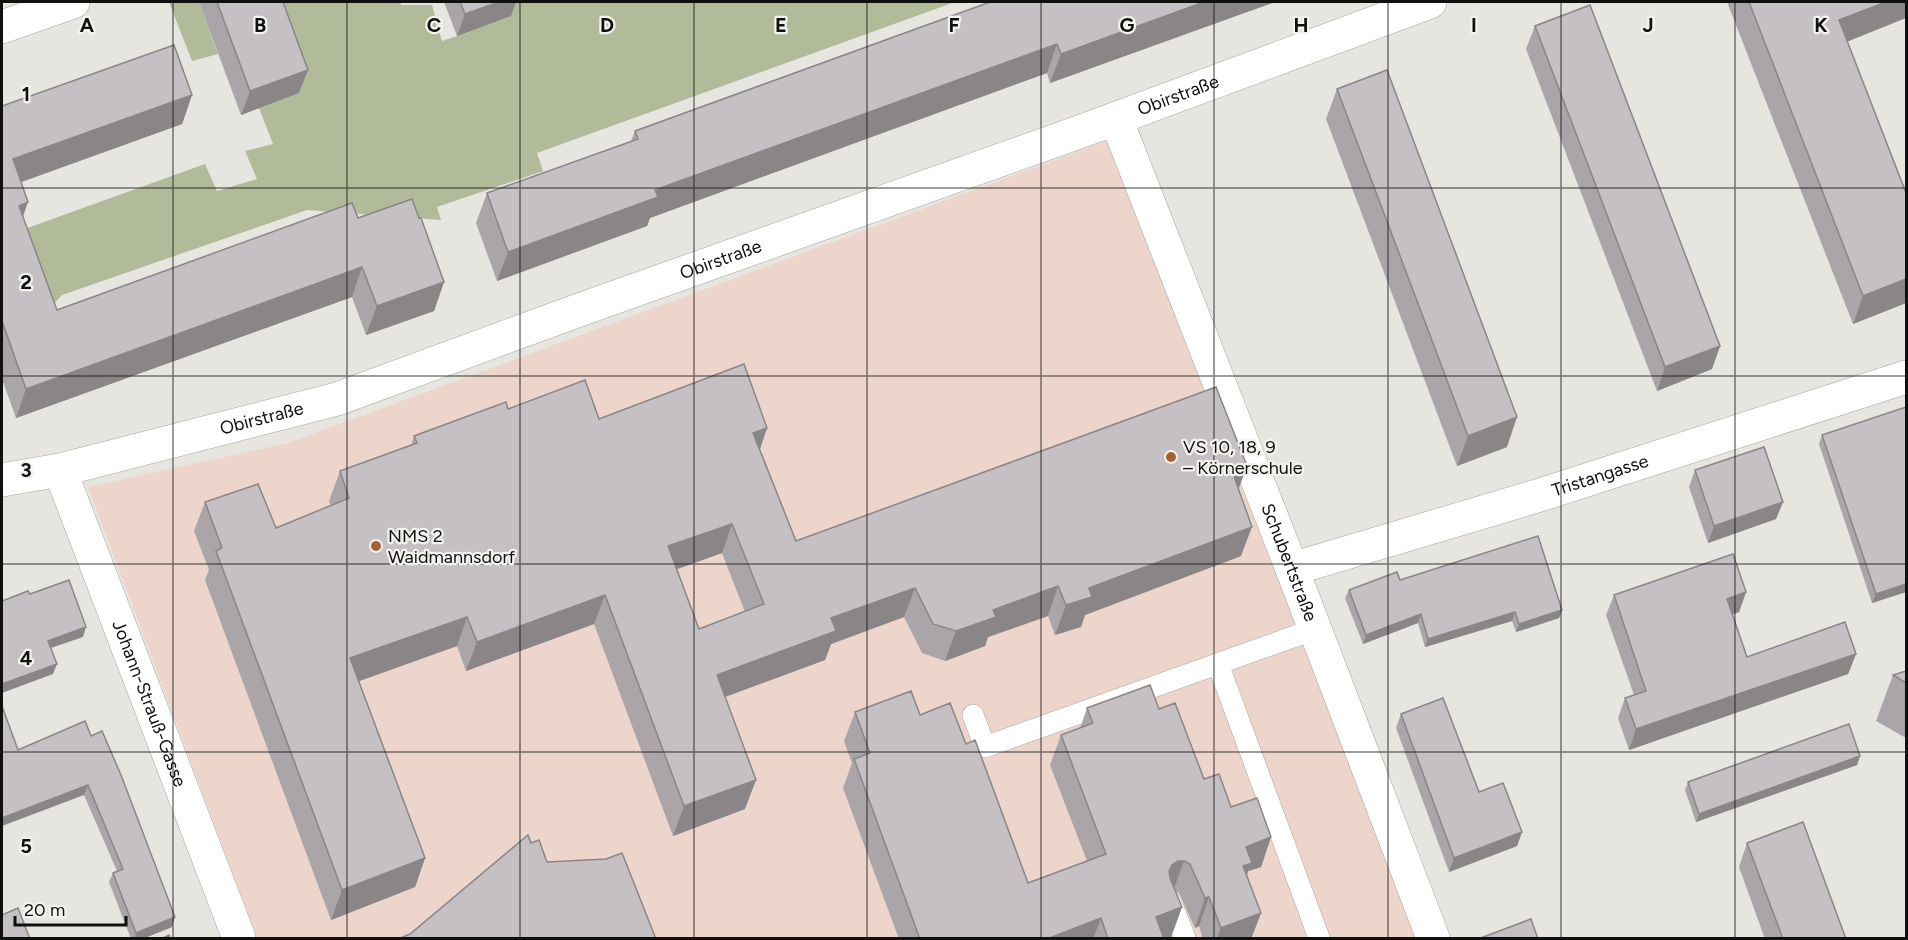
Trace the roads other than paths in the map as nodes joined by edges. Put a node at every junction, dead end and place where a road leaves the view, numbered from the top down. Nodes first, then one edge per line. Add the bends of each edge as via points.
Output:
1 (73, 2) edge
2 (1430, 2) edge
3 (2, 27) edge
4 (1116, 119) junction
5 (1906, 377) edge
6 (60, 470) junction
7 (2, 480) edge
8 (1292, 569) junction
9 (1315, 629) junction
10 (1218, 664) junction
11 (973, 715) dead end
12 (1171, 903) edge
13 (238, 939) edge
14 (1185, 939) edge
15 (1319, 939) edge
16 (1433, 939) edge

1 - 3 street
2 - 4 street, Obirstraße
4 - 6 street, Obirstraße via 337,399
4 - 8 street, Schubertstraße
5 - 8 street, Tristangasse via 1540,495
6 - 7 street, Obirstraße
6 - 13 street, Johann-Strauß-Gasse
8 - 9 street, Schubertstraße
9 - 10 lane
9 - 16 street, Schubertstraße
10 - 11 lane via 985,747
10 - 15 lane
12 - 14 lane

